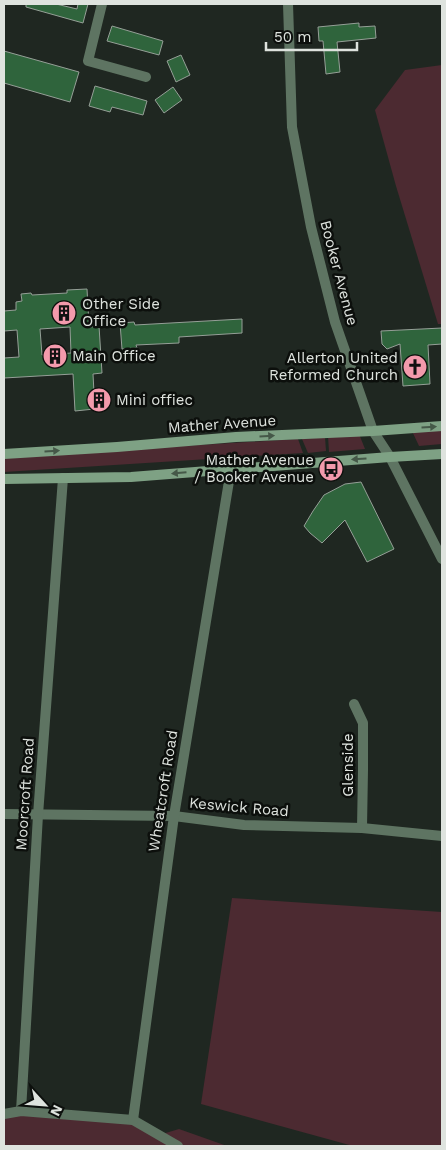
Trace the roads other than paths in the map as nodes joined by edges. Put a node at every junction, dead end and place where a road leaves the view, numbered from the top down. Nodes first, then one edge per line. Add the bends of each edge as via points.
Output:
1 (102, 4) edge
2 (288, 4) edge
3 (146, 77) dead end
4 (442, 426) edge
5 (373, 431) junction
6 (4, 454) edge
7 (442, 454) edge
8 (390, 457) junction
9 (231, 469) junction
10 (63, 478) junction
11 (4, 479) edge
12 (442, 559) edge
13 (354, 704) dead end
14 (4, 814) edge
15 (38, 815) junction
16 (174, 816) junction
17 (362, 828) junction
18 (442, 836) edge
19 (20, 1111) junction
20 (4, 1114) edge
21 (133, 1120) junction
22 (178, 1146) edge

1 - 3 street via 88,61
2 - 5 street, Booker Avenue via 292,127 311,227 335,322
5 -> 4 main road, Mather Avenue
6 -> 5 main road, Mather Avenue via 236,437
5 - 8 street, Booker Avenue
7 - 8 main road
8 -> 9 main road
8 - 12 street, Booker Avenue
9 -> 10 main road via 130,477
9 - 16 street, Wheatcroft Road
10 - 11 main road
10 - 15 street, Moorcroft Road
13 - 17 street, Glenside via 363,723
14 - 15 street, Keswick Road
15 - 16 street, Keswick Road
15 - 19 street, Moorcroft Road
16 - 17 street, Keswick Road via 244,825
16 - 21 street, Wheatcroft Road
17 - 18 street, Keswick Road
19 - 20 street
19 - 21 street
21 - 22 street

